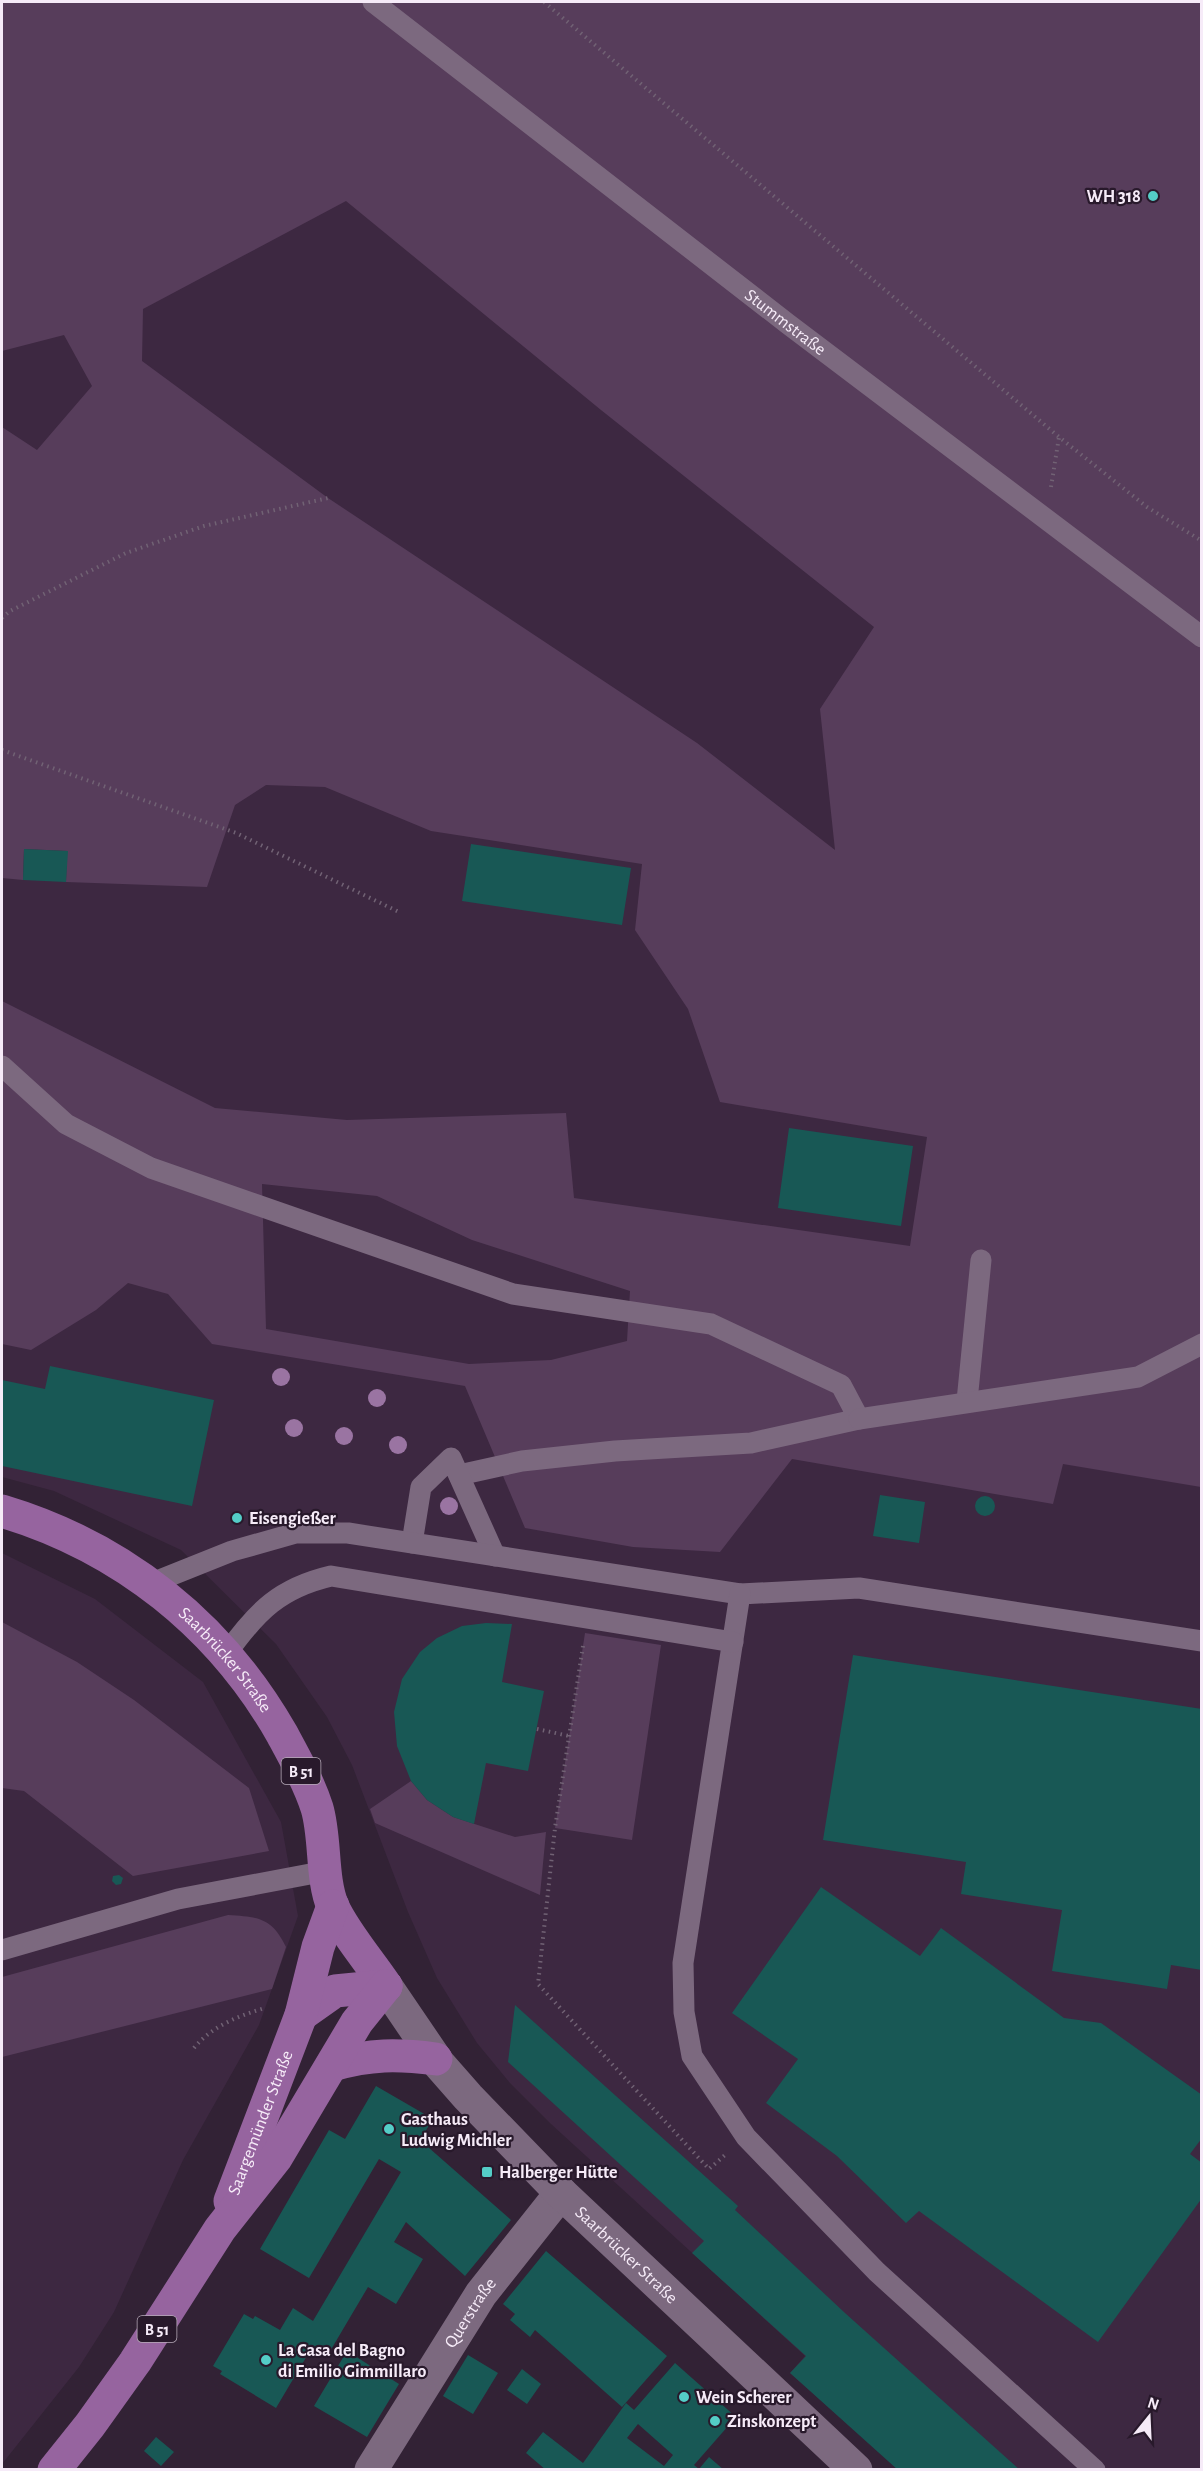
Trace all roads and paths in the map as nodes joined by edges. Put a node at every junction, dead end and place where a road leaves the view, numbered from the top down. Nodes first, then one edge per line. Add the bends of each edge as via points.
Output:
1 (373, 2) edge
2 (544, 2) edge
3 (1059, 438) junction
4 (328, 498) dead end
5 (1045, 521) junction
6 (1202, 541) edge
7 (2, 618) edge
8 (1202, 637) edge
9 (2, 750) edge
10 (399, 912) dead end
11 (2, 1066) edge
12 (981, 1260) dead end
13 (1202, 1344) edge
14 (967, 1401) junction
15 (859, 1419) junction
16 (459, 1476) junction
17 (2, 1511) edge
18 (412, 1543) junction
19 (495, 1556) junction
20 (152, 1584) junction
21 (740, 1594) junction
22 (587, 1618) junction
23 (1202, 1641) edge
24 (733, 1642) junction
25 (227, 1653) junction
26 (537, 1729) dead end
27 (568, 1736) junction
28 (326, 1870) junction
29 (333, 1906) junction
30 (2, 1950) edge
31 (386, 1986) junction
32 (269, 2007) dead end
33 (301, 2015) junction
34 (194, 2048) dead end
35 (436, 2059) junction
36 (332, 2065) junction
37 (746, 2137) junction
38 (561, 2193) junction
39 (220, 2229) junction
40 (54, 2469) edge
41 (372, 2469) edge
42 (856, 2469) edge
43 (1095, 2469) edge

1 - 5 lane, Stummstraße
2 - 3 path
3 - 5 path
3 - 6 path via 1147,507
4 - 7 path via 204,526 126,553
5 - 8 lane, Stummstraße
9 - 10 path via 236,833
11 - 15 lane via 66,1124 151,1168 513,1294 711,1324 841,1385
12 - 14 lane
13 - 14 lane via 1138,1377
14 - 15 lane
15 - 16 lane via 751,1443 522,1461
16 - 18 lane via 451,1458 421,1487
16 - 19 lane
17 - 20 main road, Saarbrücker Straße / B 51 via 42,1523 79,1541
18 - 19 lane
18 - 20 lane via 348,1533 296,1533 224,1554
19 - 21 lane
20 - 25 main road, Saarbrücker Straße / B 51
21 - 23 lane via 860,1588
21 - 24 lane
22 - 24 lane
22 - 25 lane via 331,1576 301,1583 260,1612
22 - 27 path
24 - 37 lane via 683,1963 683,1989 692,2056
25 - 28 main road, Saarbrücker Straße / B 51 via 270,1714 296,1760 317,1809
26 - 27 path
27 - 37 path via 538,1984 709,2169
28 - 29 main road, Saarbrücker Straße / B 51
28 - 30 lane via 178,1899
29 - 31 main road, Saarbrücker Straße / B 51
29 - 33 main road, B 51
31 - 33 main road via 335,1991
31 - 35 main road, Saarbrücker Straße
31 - 36 main road, B 51 via 357,2022
32 - 34 path via 236,2016 202,2037
33 - 39 main road, Saargemünder Straße / B 51
35 - 36 main road via 386,2054
35 - 38 main road, Saarbrücker Straße
36 - 39 main road, Saargemünder Straße / B 51 via 276,2158
37 - 43 lane via 877,2272
38 - 41 main road, Querstraße via 481,2294
38 - 42 main road, Saarbrücker Straße
39 - 40 main road, Saargemünder Straße / B 51 via 135,2362

